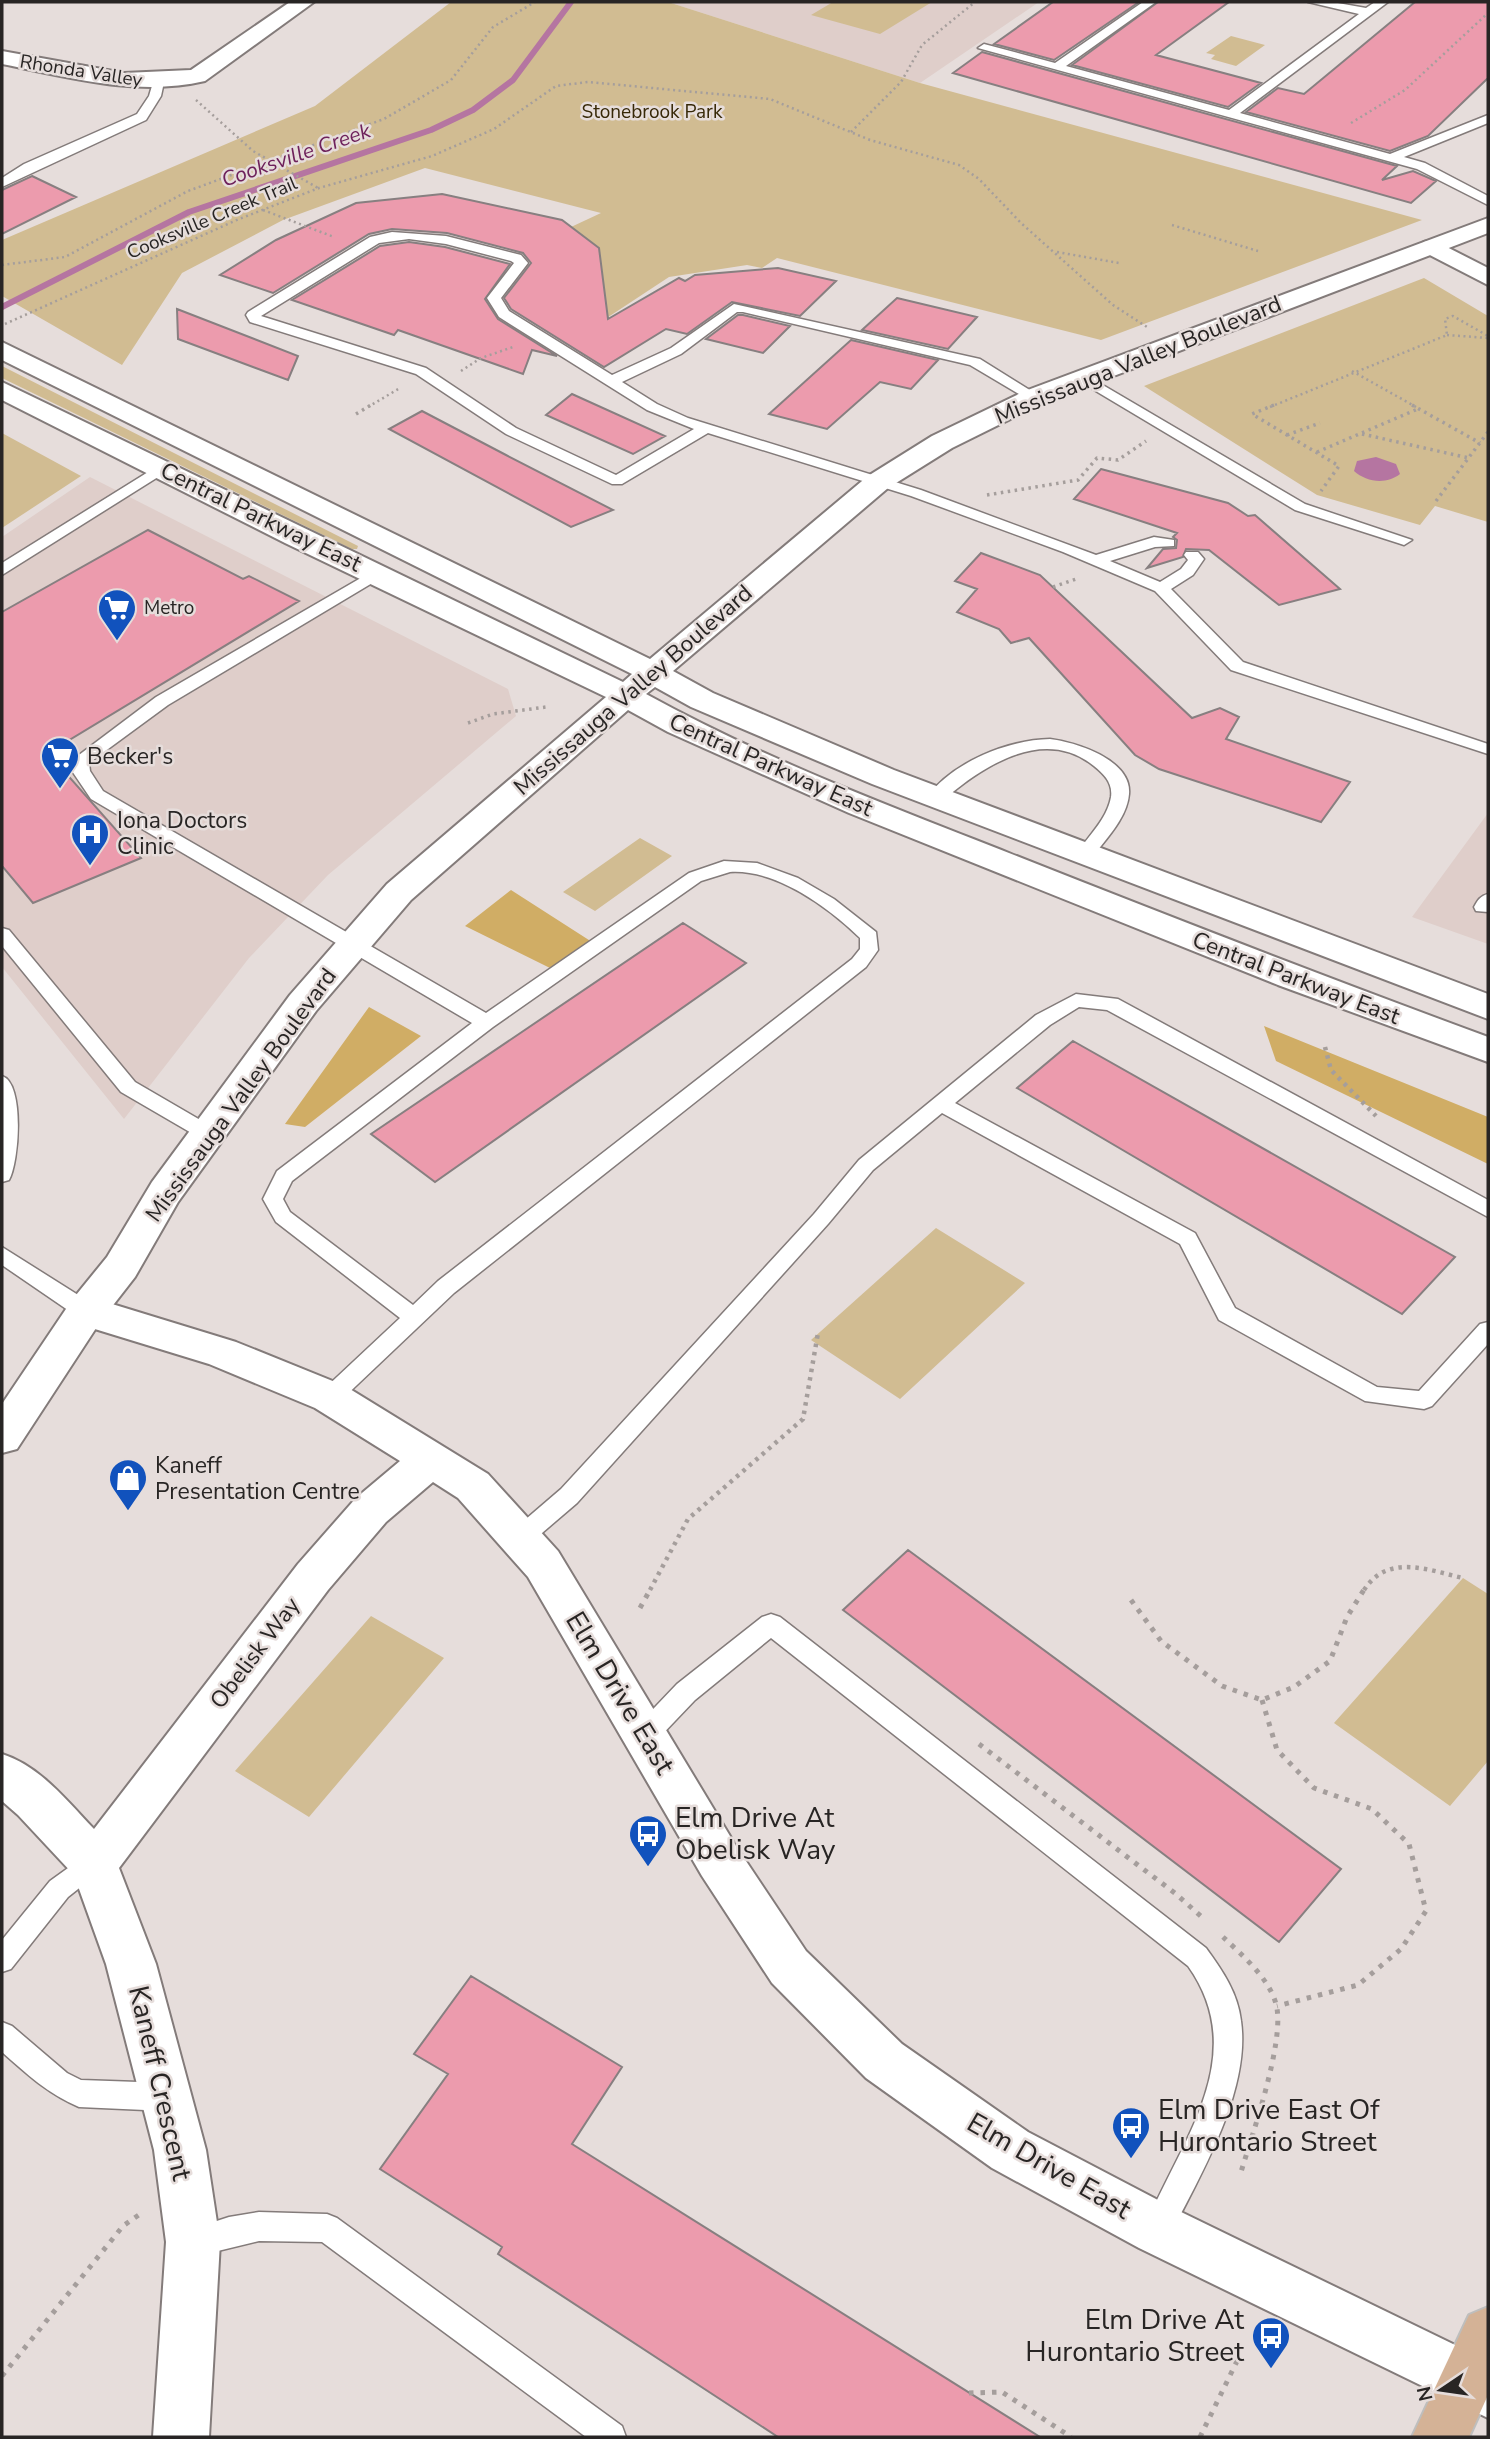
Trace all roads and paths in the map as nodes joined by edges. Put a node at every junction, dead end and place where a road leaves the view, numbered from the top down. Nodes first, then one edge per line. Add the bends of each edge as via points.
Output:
1 (304, 2) edge
2 (535, 2) edge
3 (975, 2) edge
4 (1150, 2) edge
5 (1314, 2) edge
6 (1382, 2) edge
7 (1369, 12) junction
8 (1488, 13) edge
9 (984, 48) dead end
10 (2, 58) edge
11 (1056, 68) junction
12 (167, 81) junction
13 (1230, 115) junction
14 (1488, 119) edge
15 (851, 132) junction
16 (1322, 140) junction
17 (1391, 158) junction
18 (268, 160) junction
19 (2, 183) edge
20 (319, 188) junction
21 (1488, 201) edge
22 (262, 210) junction
23 (1172, 225) dead end
24 (1488, 225) edge
25 (362, 247) junction
26 (1433, 247) junction
27 (1057, 251) junction
28 (1258, 251) dead end
29 (1119, 263) dead end
30 (2, 265) edge
31 (1488, 278) edge
32 (2, 325) edge
33 (1447, 335) junction
34 (1488, 337) edge
35 (541, 338) junction
36 (1175, 344) junction
37 (8, 353) edge
38 (1352, 371) junction
39 (425, 374) junction
40 (1084, 377) junction
41 (609, 382) junction
42 (440, 383) junction
43 (2, 390) edge
44 (1034, 397) junction
45 (1420, 408) junction
46 (356, 414) dead end
47 (1320, 423) dead end
48 (708, 427) junction
49 (1168, 428) junction
50 (1488, 432) edge
51 (1361, 434) junction
52 (1287, 435) junction
53 (1480, 443) junction
54 (1316, 453) junction
55 (1469, 458) junction
56 (161, 469) junction
57 (878, 482) junction
58 (1320, 493) dead end
59 (981, 497) dead end
60 (1436, 501) dead end
61 (1404, 540) dead end
62 (1168, 543) dead end
63 (1192, 555) dead end
64 (1095, 560) junction
65 (2, 570) edge
66 (378, 573) junction
67 (1161, 588) junction
68 (655, 674) junction
69 (627, 696) junction
70 (546, 707) dead end
71 (468, 723) dead end
72 (1487, 750) edge
73 (935, 798) junction
74 (1084, 856) junction
75 (2, 934) edge
76 (353, 942) junction
77 (1488, 1007) edge
78 (486, 1022) junction
79 (1325, 1048) dead end
80 (1488, 1051) edge
81 (2, 1083) edge
82 (942, 1104) junction
83 (1377, 1117) dead end
84 (207, 1133) junction
85 (2, 1175) edge
86 (1488, 1209) edge
87 (2, 1255) edge
88 (86, 1311) junction
89 (414, 1317) junction
90 (1488, 1330) edge
91 (818, 1333) dead end
92 (330, 1397) junction
93 (2, 1437) edge
94 (432, 1459) junction
95 (520, 1538) junction
96 (1464, 1578) dead end
97 (1131, 1600) dead end
98 (640, 1608) dead end
99 (1262, 1700) junction
100 (645, 1735) junction
101 (2, 1774) edge
102 (93, 1861) junction
103 (2, 1960) edge
104 (1277, 2006) dead end
105 (2, 2035) edge
106 (167, 2097) junction
107 (190, 2219) junction
108 (1158, 2229) junction
109 (1239, 2357) dead end
110 (1481, 2369) edge
111 (2, 2376) edge
112 (969, 2393) dead end
113 (181, 2437) edge
114 (611, 2437) edge
115 (1071, 2437) edge
116 (1200, 2437) edge
117 (1440, 2437) edge

1 - 12 street, Rhonda Valley via 198,76
2 - 18 path, Cooksville Creek Trail via 493,27 467,64 430,94 384,119
3 - 15 path via 922,45 901,82
4 - 11 lane
5 - 7 lane
6 - 7 lane
7 - 13 lane
8 - 16 path via 1405,90
9 - 11 lane
10 - 12 street, Rhonda Valley via 132,81
11 - 13 lane
12 - 18 path
12 - 19 lane via 142,117
13 - 16 lane
14 - 17 lane
15 - 20 path via 770,99 570,82 545,92 494,129 432,156
15 - 27 path via 959,165
16 - 17 lane
17 - 21 lane via 1421,166
18 - 20 path, Cooksville Creek Trail
18 - 30 path via 165,201 65,257
20 - 22 path, Cooksville Creek Trail
22 - 25 path
22 - 32 path, Cooksville Creek Trail
23 - 28 path
24 - 26 street, Mississauga Valley Boulevard
25 - 35 lane via 401,233 516,258 521,263 497,290 495,304
25 - 39 lane via 253,315 257,322 402,363
26 - 31 street
26 - 36 street, Mississauga Valley Boulevard
27 - 29 path
27 - 36 path via 1114,305
33 - 34 path
33 - 34 path via 1445,319 1453,316
33 - 38 path
35 - 41 lane
35 - 42 path via 481,359
36 - 40 street, Mississauga Valley Boulevard
37 - 68 street, Central Parkway East
38 - 45 path
38 - 52 path via 1252,414
39 - 42 lane
39 - 46 path
40 - 44 street, Mississauga Valley Boulevard
40 - 49 lane
41 - 44 lane via 676,351 734,308 743,308 975,362
41 - 48 lane via 652,407
42 - 48 lane via 511,431 617,481
43 - 56 street, Central Parkway East
44 - 57 street, Mississauga Valley Boulevard via 942,442
45 - 51 path
45 - 53 path
47 - 52 path
48 - 57 lane
49 - 59 path via 1118,460 1097,458 1077,480
49 - 61 lane via 1300,507
50 - 53 path
51 - 54 path
51 - 55 path
52 - 54 path
53 - 55 path
54 - 58 path via 1339,466
55 - 60 path
56 - 65 lane
56 - 66 street, Central Parkway East
57 - 64 lane
57 - 68 street, Mississauga Valley Boulevard
62 - 64 lane via 1154,542
63 - 67 lane via 1196,559 1187,572
64 - 67 lane
66 - 69 street, Central Parkway East
66 - 76 lane via 162,701 80,761 81,772 97,795
67 - 72 lane via 1237,666
68 - 69 street, Mississauga Valley Boulevard
68 - 73 street, Central Parkway East via 702,699
69 - 76 street, Mississauga Valley Boulevard via 399,892
69 - 80 street, Central Parkway East via 679,725 861,806
70 - 71 path via 494,714
73 - 74 street, Central Parkway East
73 - 74 lane via 967,770 1014,749 1049,743 1072,747 1097,758 1117,778 1121,795 1107,825
74 - 77 street, Central Parkway East
75 - 84 lane via 128,1087
76 - 78 lane
76 - 84 street, Mississauga Valley Boulevard
78 - 89 lane via 284,1176 272,1199 283,1217
78 - 89 lane via 695,877 714,869 741,865 770,872 854,919 869,936 869,950 859,962
79 - 83 path via 1331,1070
81 - 85 lane via 8,1104
82 - 86 lane via 1043,1020 1076,1000 1111,1004
82 - 90 lane via 1188,1238 1227,1314 1373,1395 1424,1400
82 - 95 lane via 866,1164 569,1496
84 - 88 street, Mississauga Valley Boulevard via 121,1267
87 - 88 lane
88 - 92 street, Elm Drive East via 222,1353
88 - 93 street, Mississauga Valley Boulevard
89 - 92 lane
91 - 98 path via 803,1419 688,1519
92 - 94 street, Elm Drive East
94 - 95 street, Elm Drive East via 473,1486
94 - 102 street, Obelisk Way via 372,1510 313,1577 116,1840
95 - 100 street, Elm Drive East via 543,1564
96 - 99 path via 1407,1565 1373,1576 1347,1617 1330,1661 1294,1687
97 - 99 path via 1161,1641 1222,1686
99 - 104 path via 1277,1750 1314,1788 1372,1809 1409,1844 1426,1911 1401,1949 1358,1985
100 - 108 street, Elm Drive East via 719,1861 789,1967 884,2061 1010,2150
100 - 108 lane via 686,1692 771,1624 1197,1957 1221,1994 1228,2066 1197,2150
101 - 102 street, Kaneff Crescent via 35,1800
102 - 103 lane via 59,1889
102 - 106 street, Kaneff Crescent via 131,1964
105 - 106 lane via 57,2082 79,2093
106 - 107 street, Kaneff Crescent
107 - 111 path via 145,2211 123,2226
107 - 113 street, Kaneff Crescent
107 - 114 lane via 234,2228 275,2224 327,2228
108 - 110 street, Elm Drive East
109 - 116 path
110 - 117 main road
112 - 115 path via 1002,2392

